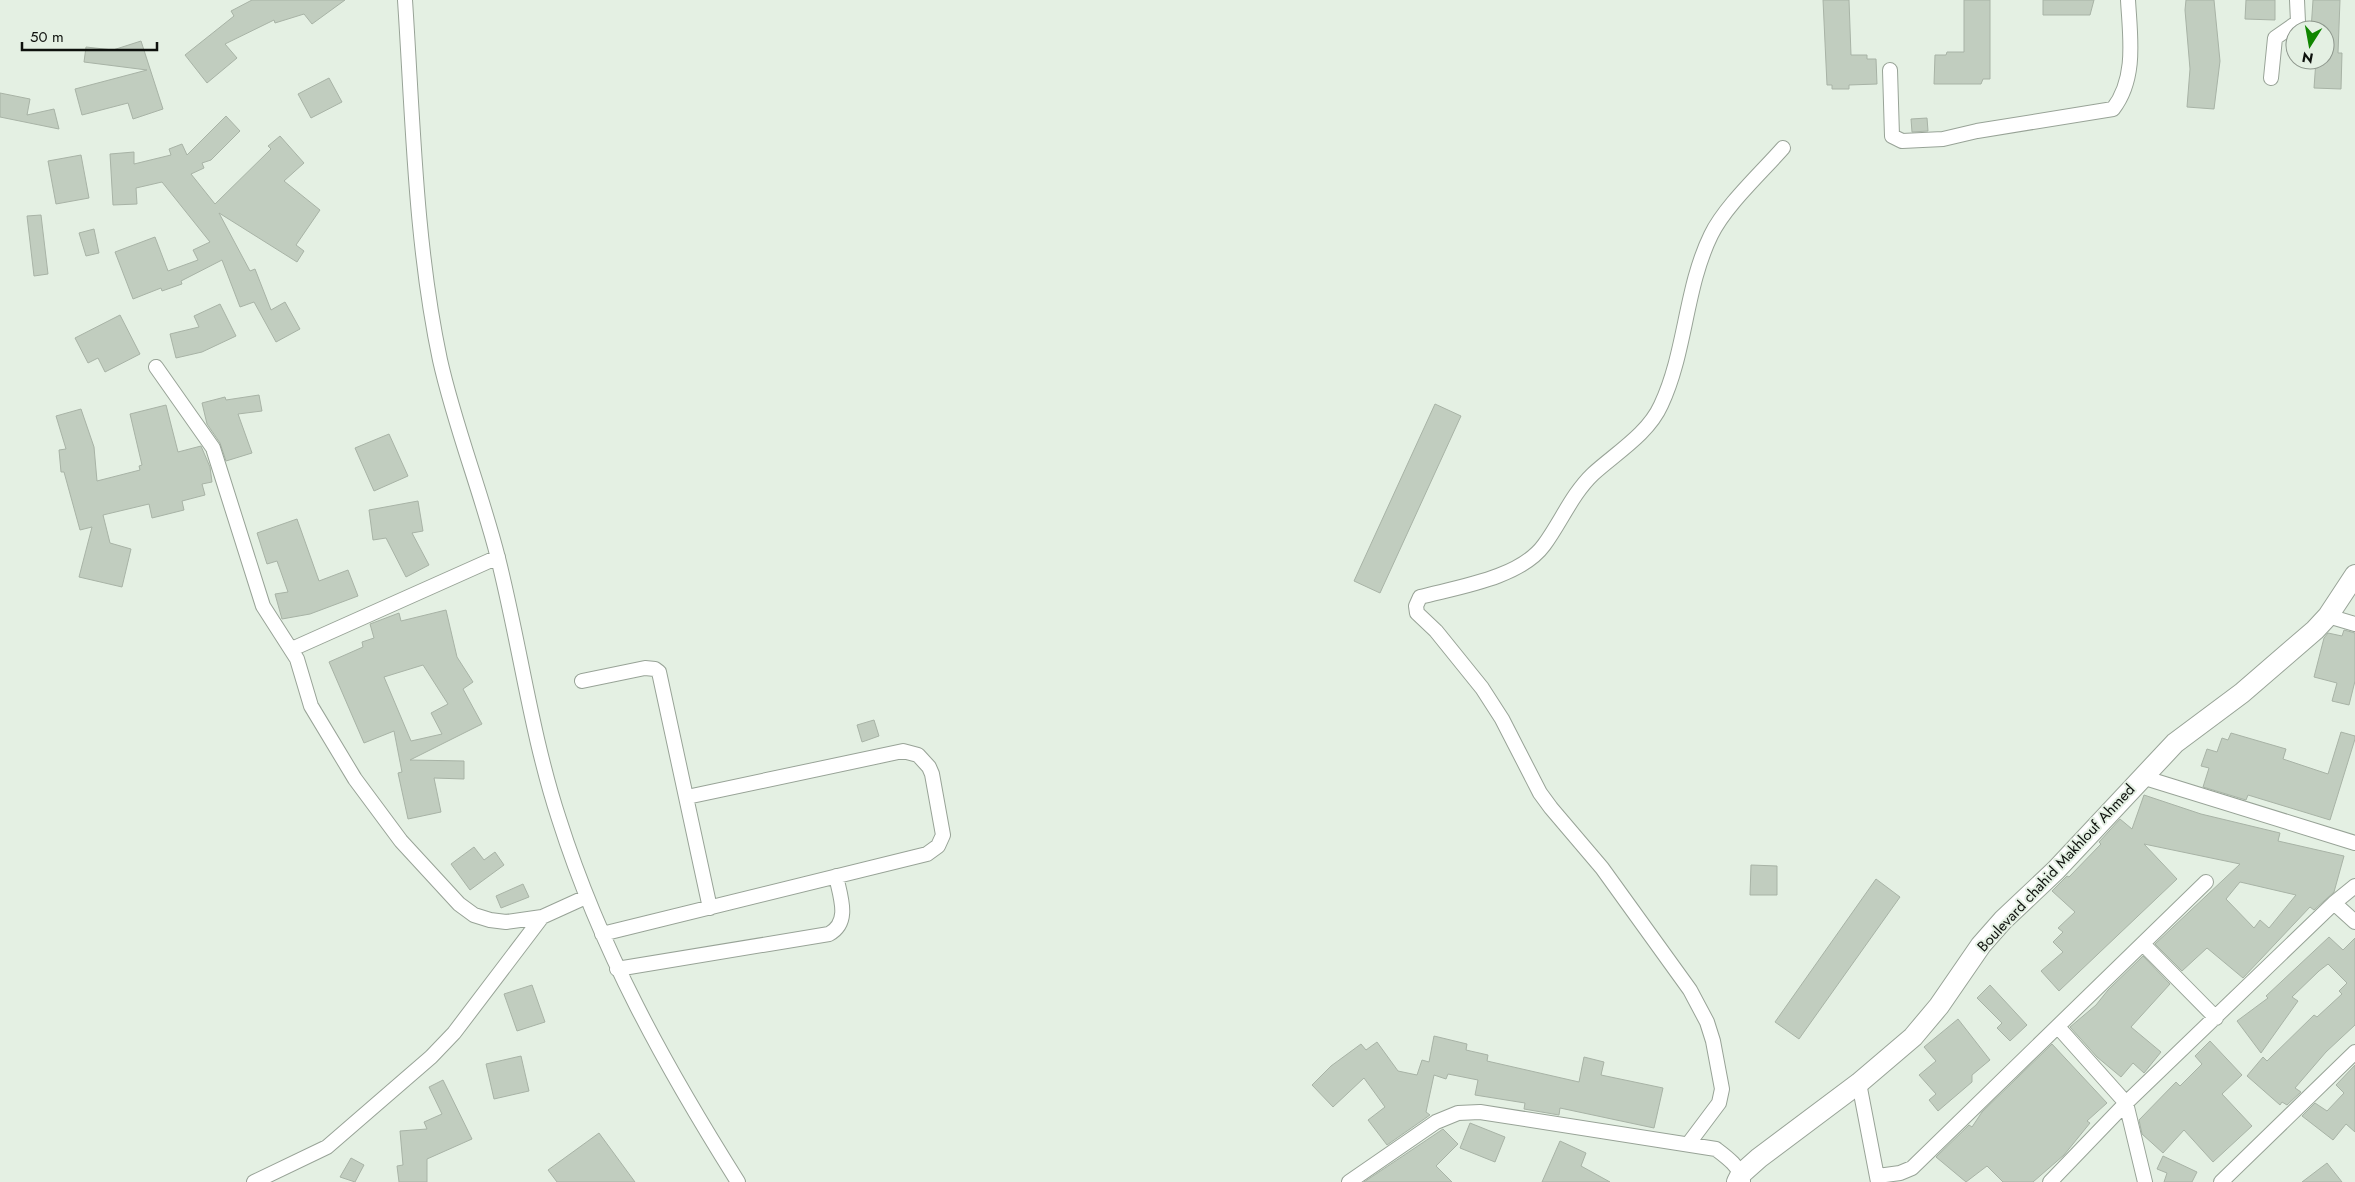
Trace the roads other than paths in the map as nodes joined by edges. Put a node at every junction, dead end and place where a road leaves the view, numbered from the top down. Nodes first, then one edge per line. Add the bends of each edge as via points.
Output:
1 (405, 0) edge
2 (2128, 0) edge
3 (2297, 0) edge
4 (1890, 70) dead end
5 (2271, 78) dead end
6 (1783, 148) dead end
7 (156, 367) dead end
8 (498, 557) junction
9 (2355, 575) edge
10 (2328, 616) junction
11 (2355, 624) edge
12 (292, 649) junction
13 (582, 681) dead end
14 (2142, 777) junction
15 (687, 797) junction
16 (2355, 843) edge
17 (836, 876) junction
18 (2206, 882) dead end
19 (2355, 886) edge
20 (586, 897) junction
21 (2334, 903) junction
22 (710, 908) junction
23 (542, 917) junction
24 (2355, 922) edge
25 (602, 934) junction
26 (2143, 944) junction
27 (617, 969) junction
28 (2216, 1018) junction
29 (2059, 1028) junction
30 (2355, 1052) edge
31 (1859, 1083) junction
32 (2126, 1104) junction
33 (1689, 1143) junction
34 (1740, 1179) edge
35 (1878, 1179) edge
36 (254, 1182) edge
37 (738, 1182) edge
38 (1349, 1182) edge
39 (2050, 1182) edge
40 (2145, 1182) edge
41 (2221, 1182) edge

1 - 8 street via 420,224 432,316 452,406
2 - 4 street via 2131,57 2122,98 2113,109 1944,139 1902,141 1892,136
3 - 5 street via 2298,22 2275,38
6 - 33 street via 1711,234 1668,387 1653,420 1580,488 1543,547 1523,564 1500,575 1420,597 1416,606 1417,613 1436,631 1482,688 1502,719 1540,793 1602,868 1690,990 1707,1022 1713,1040 1721,1096
7 - 12 street via 213,448 263,606
8 - 12 street
8 - 20 street via 540,752 558,818
9 - 10 main road, Boulevard chahid Makhlouf Ahmed
10 - 11 street
10 - 14 main road, Boulevard chahid Makhlouf Ahmed via 2242,693 2175,743
12 - 23 street via 298,659 311,706 355,779 401,841 459,904 474,915 490,920 506,922
13 - 15 street via 650,667 659,672
14 - 16 street
14 - 31 main road, Boulevard chahid Makhlouf Ahmed via 2056,870 1997,926 1912,1037
15 - 17 street via 895,751 918,756 932,774 944,828 938,846 927,854
15 - 22 street
17 - 22 street
17 - 27 street via 843,918 838,928 829,934
18 - 26 street
19 - 21 street
20 - 23 street
20 - 25 street
21 - 24 street
21 - 28 street
22 - 25 street
23 - 36 street via 454,1033 430,1057 327,1147
25 - 27 street
26 - 28 street
26 - 29 street
27 - 37 street via 662,1057
28 - 32 street
29 - 32 street
29 - 35 street via 1912,1168
30 - 41 street
31 - 34 main road, Boulevard chahid Makhlouf Ahmed via 1759,1158
31 - 35 street
32 - 39 street
32 - 40 street
33 - 34 street via 1716,1149 1732,1161
33 - 38 street via 1480,1112 1458,1113 1436,1122

